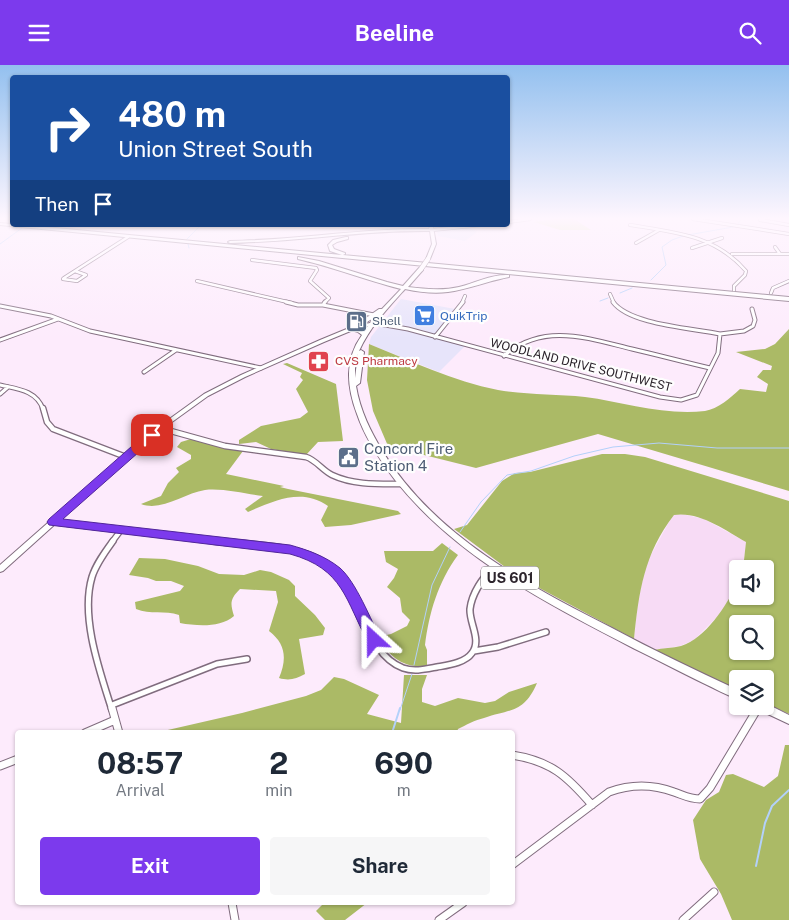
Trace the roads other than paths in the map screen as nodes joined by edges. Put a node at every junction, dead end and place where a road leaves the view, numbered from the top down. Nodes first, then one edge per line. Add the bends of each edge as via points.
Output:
1 (94, 259) edge
2 (307, 259) edge
3 (356, 259) edge
4 (381, 259) edge
5 (428, 259) edge
6 (736, 259) edge
7 (252, 260) dead end
8 (75, 271) junction
9 (536, 276) junction
10 (196, 281) dead end
11 (789, 281) edge
12 (403, 288) junction
13 (734, 290) junction
14 (610, 294) dead end
15 (774, 295) junction
16 (465, 296) dead end
17 (789, 296) edge
18 (389, 304) junction
19 (323, 305) junction
20 (0, 306) edge
21 (752, 309) dead end
22 (374, 315) junction
23 (58, 319) junction
24 (365, 321) junction
25 (374, 323) junction
26 (351, 329) junction
27 (720, 334) junction
28 (364, 335) junction
29 (435, 337) junction
30 (0, 340) edge
31 (176, 350) junction
32 (504, 357) junction
33 (261, 368) junction
34 (710, 368) junction
35 (144, 372) dead end
36 (0, 385) edge
37 (354, 385) junction
38 (8, 387) junction
39 (0, 394) edge
40 (160, 428) junction
41 (126, 457) junction
42 (401, 484) junction
43 (53, 522) junction
44 (120, 530) junction
45 (494, 566) junction
46 (0, 569) edge
47 (546, 632) dead end
48 (474, 651) junction
49 (247, 659) dead end
50 (729, 691) edge
51 (112, 705) junction
52 (774, 712) edge
53 (755, 715) edge
54 (115, 720) junction
55 (789, 720) edge
56 (92, 730) edge
57 (118, 730) edge
58 (515, 755) edge
59 (15, 760) edge
60 (0, 766) edge
61 (592, 805) junction
62 (515, 863) edge
63 (714, 892) dead end
64 (232, 905) edge
65 (460, 905) edge
66 (236, 920) edge
67 (439, 920) edge
68 (683, 920) edge

1 - 8 street
2 - 12 highway
3 - 9 highway
4 - 13 highway
5 - 12 highway, US 601, bridge
6 - 13 street via 746,273 735,283
7 - 19 street via 316,268 310,281 327,295 328,300
8 - 8 street via 64,278 63,279 77,281 86,275
9 - 12 highway via 492,278 450,290
9 - 15 highway
10 - 19 street via 298,305
11 - 15 street via 773,288
12 - 18 highway, US 601
13 - 15 highway
14 - 27 street via 614,303 624,311
15 - 17 highway
16 - 29 street
18 - 22 highway
18 - 25 highway, US 601
19 - 22 street
20 - 23 street
21 - 27 street via 753,326 744,331
22 - 24 highway
23 - 30 street
23 - 31 street via 90,331
24 - 25 main road
24 - 26 main road
25 - 26 main road
25 - 28 highway, US 601
25 - 29 street, WOODLAND DRIVE SOUTHWEST
25 - 37 highway, US 601 via 359,358
26 - 28 highway
26 - 33 main road
27 - 34 street, WOODLAND DRIVE SOUTHWEST via 719,351
28 - 37 highway, US 601 via 352,365
29 - 32 street, WOODLAND DRIVE SOUTHWEST
31 - 33 street
31 - 35 street
32 - 34 street via 529,340 566,335
32 - 34 street, WOODLAND DRIVE SOUTHWEST via 678,399 695,397
33 - 40 main road via 218,388
36 - 38 street
37 - 42 highway, US 601 via 362,420 380,456
38 - 39 street
38 - 41 street via 38,398 46,421 53,429
40 - 41 main road
40 - 42 street via 235,449 306,457 339,478
41 - 43 main road
42 - 45 highway, US 601 via 432,517
43 - 44 street
43 - 46 main road
44 - 48 street via 290,549 310,555 336,572 354,598 380,650 398,666 423,669 448,665
44 - 51 street via 96,567 88,592 88,619
45 - 48 street via 477,588 470,608
45 - 50 highway, US 601 via 577,615
47 - 48 street
49 - 51 street via 217,665
51 - 54 street
52 - 55 highway
53 - 61 street via 700,799 644,785 613,790
54 - 56 street
54 - 57 street
58 - 61 street via 546,762 575,785
59 - 60 street
61 - 62 street
63 - 68 street
64 - 66 street
65 - 67 street

